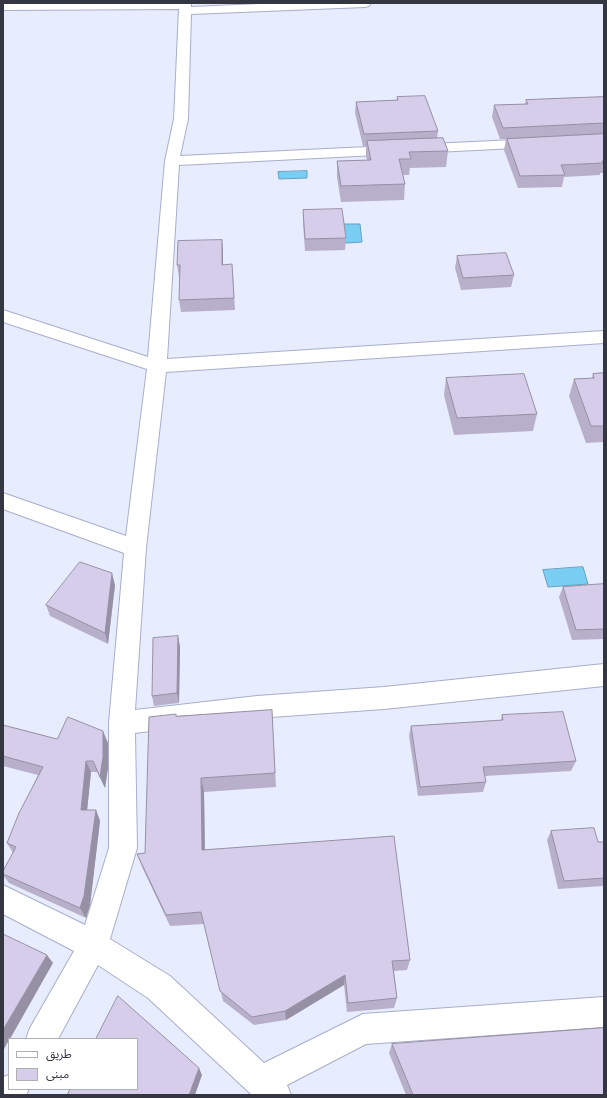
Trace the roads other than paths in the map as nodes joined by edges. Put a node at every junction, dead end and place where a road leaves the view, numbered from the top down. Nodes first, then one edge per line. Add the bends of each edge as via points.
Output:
1 (365, 3) edge
2 (3, 6) edge
3 (184, 6) edge
4 (549, 142) edge
5 (172, 161) junction
6 (3, 316) edge
7 (604, 337) edge
8 (157, 366) junction
9 (3, 501) edge
10 (135, 548) junction
11 (604, 675) edge
12 (122, 723) junction
13 (3, 899) edge
14 (93, 945) junction
15 (604, 1012) edge
16 (42, 1038) edge
17 (268, 1089) edge

1 - 3 street
2 - 3 street
3 - 5 street via 181,120
4 - 5 street
5 - 8 street
6 - 8 street
7 - 8 street
8 - 10 street
9 - 10 street
10 - 12 street
11 - 12 street via 384,698 257,707
12 - 14 street via 123,848
13 - 14 street
14 - 16 street
14 - 17 street via 159,987
15 - 17 street via 363,1029

